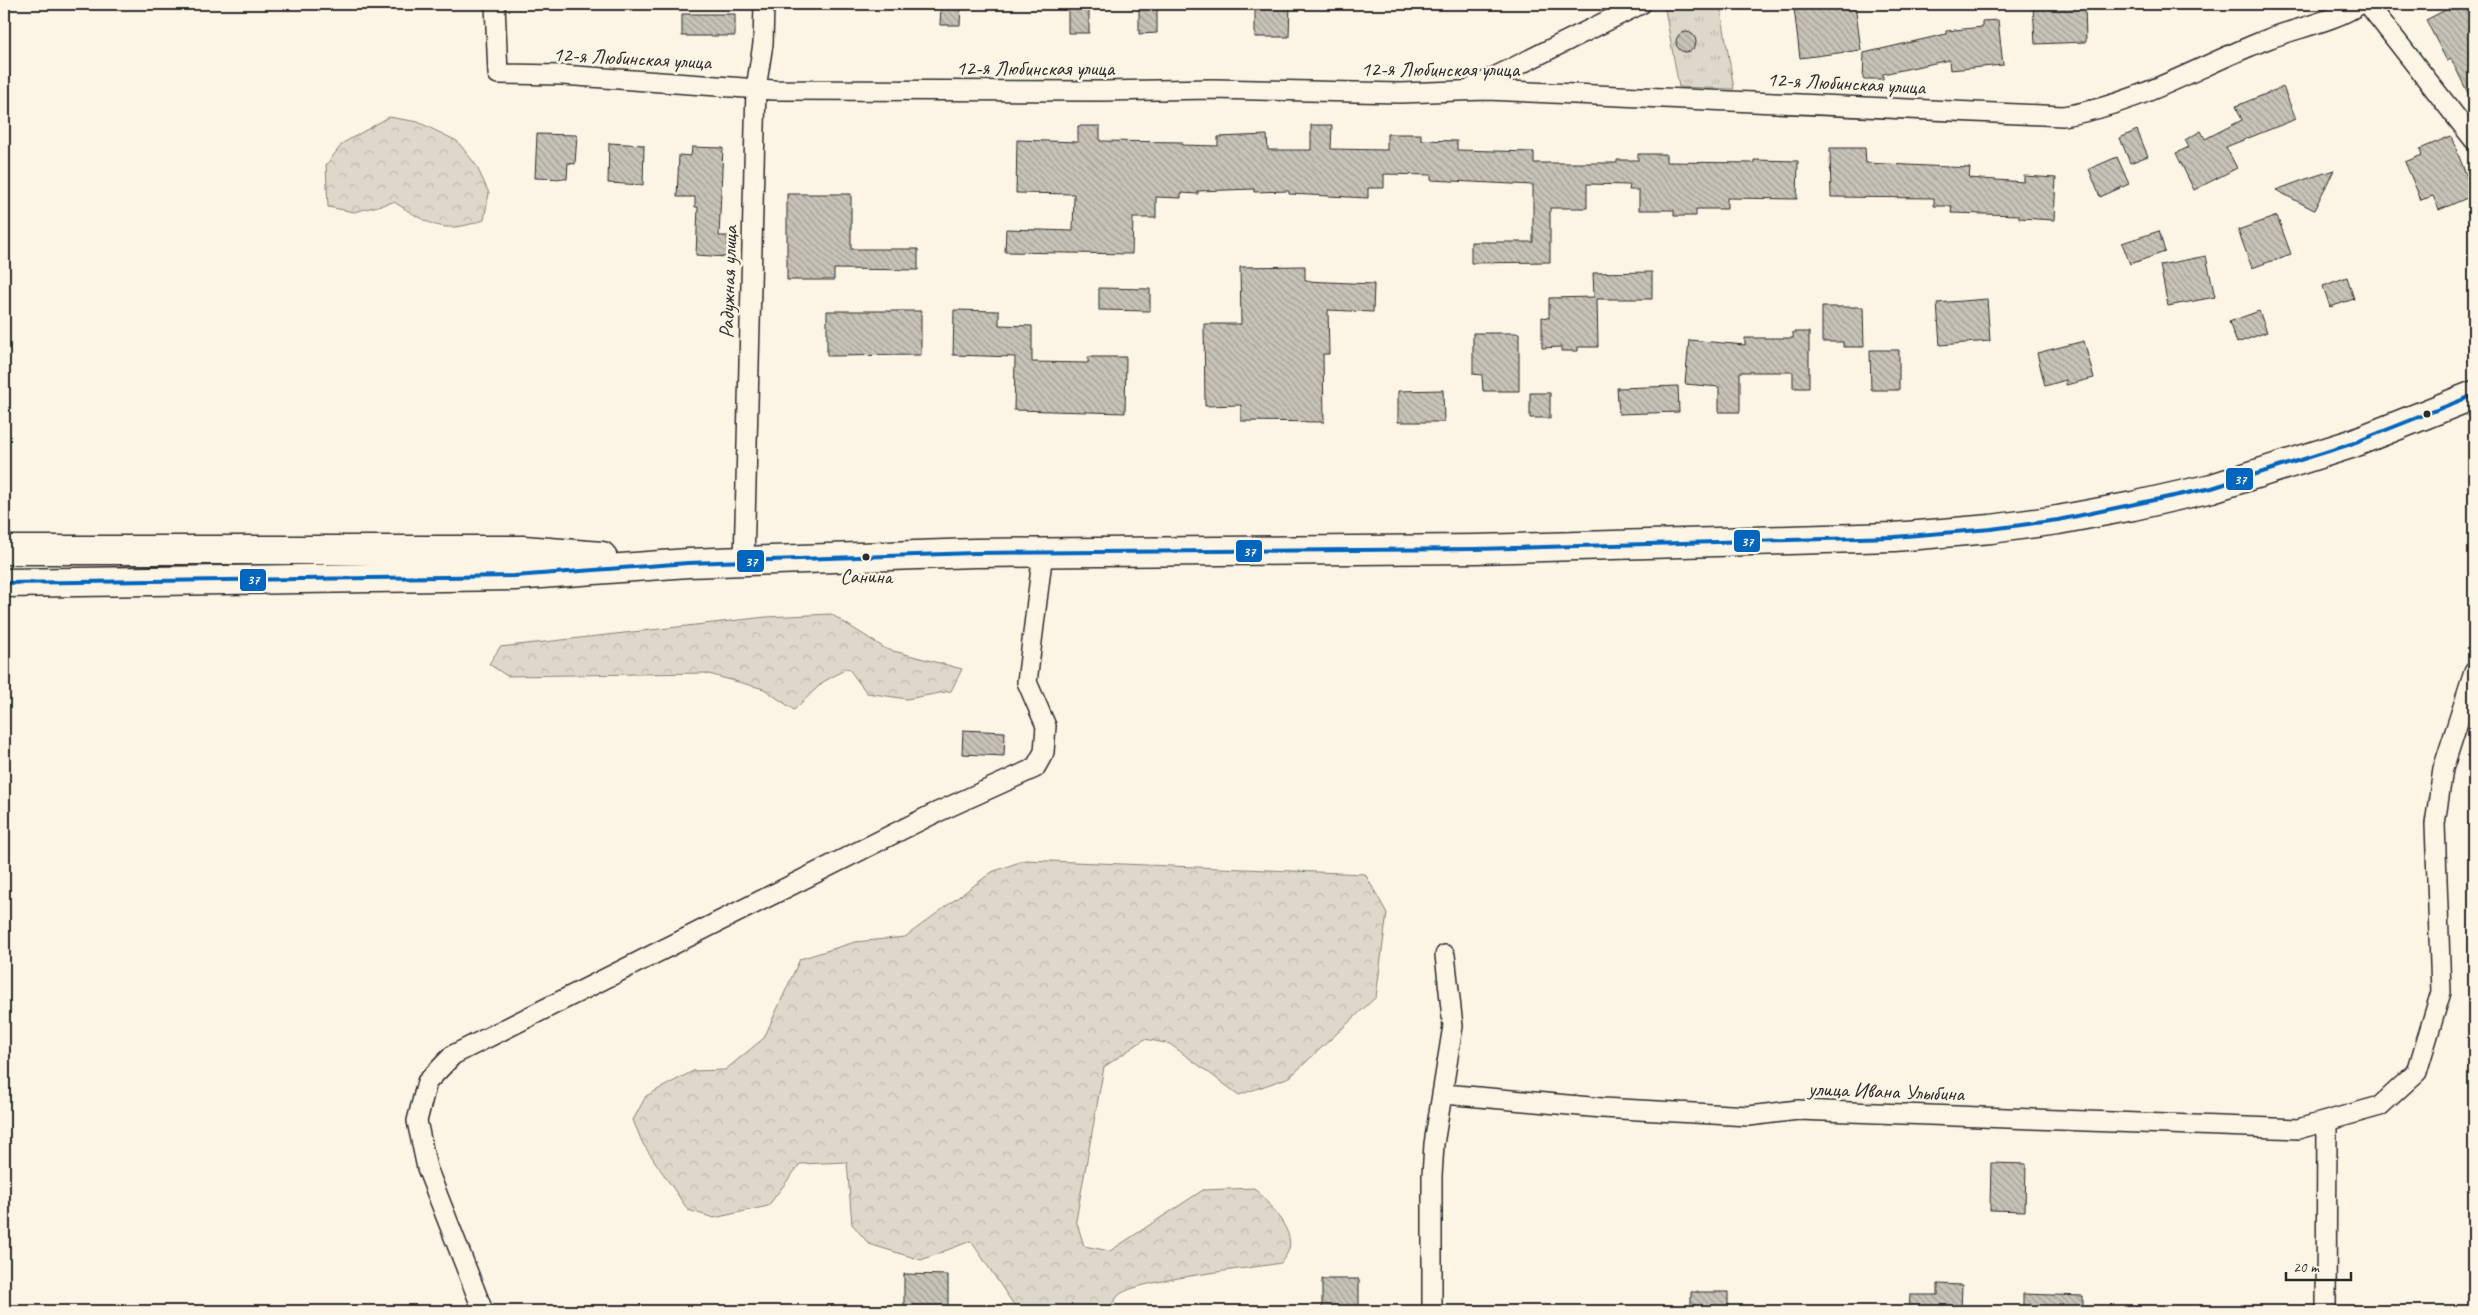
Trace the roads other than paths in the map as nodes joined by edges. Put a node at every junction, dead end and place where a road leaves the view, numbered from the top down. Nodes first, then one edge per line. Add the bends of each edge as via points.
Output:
1 (495, 4) edge
2 (764, 4) edge
3 (1641, 4) edge
4 (2360, 4) edge
5 (2368, 4) edge
6 (756, 88) junction
7 (1469, 89) junction
8 (2474, 140) edge
9 (2474, 396) edge
10 (4, 550) edge
11 (1043, 552) junction
12 (744, 562) junction
13 (688, 563) junction
14 (4, 583) edge
15 (2474, 672) edge
16 (1445, 955) dead end
17 (1444, 1094) junction
18 (2327, 1122) junction
19 (483, 1311) edge
20 (1432, 1311) edge
21 (2326, 1311) edge

1 - 6 street, 12-я Любинская улица via 498,74
2 - 6 street, Радужная улица via 763,44
3 - 7 street
4 - 7 street, 12-я Любинская улица via 2337,16 2267,39 2128,101 2063,116
5 - 8 street
6 - 7 street, 12-я Любинская улица via 1400,92
6 - 12 street, Радужная улица
9 - 11 main road via 2351,444 2212,488 2133,506 1991,529 1894,537 1614,546
10 - 13 main road via 523,550
11 - 12 main road
11 - 19 street via 1027,682 1046,726 1044,752 1036,768 932,815 453,1055 427,1082 417,1121 427,1168
12 - 13 main road
13 - 14 main road via 514,576
15 - 18 street, улица Ивана Улыбина via 2443,769 2435,824 2441,992 2417,1072 2380,1106
16 - 17 street via 1453,1026
17 - 18 street, улица Ивана Улыбина via 1602,1108 1749,1116 1798,1110 2298,1129
17 - 20 street via 1434,1144 1432,1176
18 - 21 street

